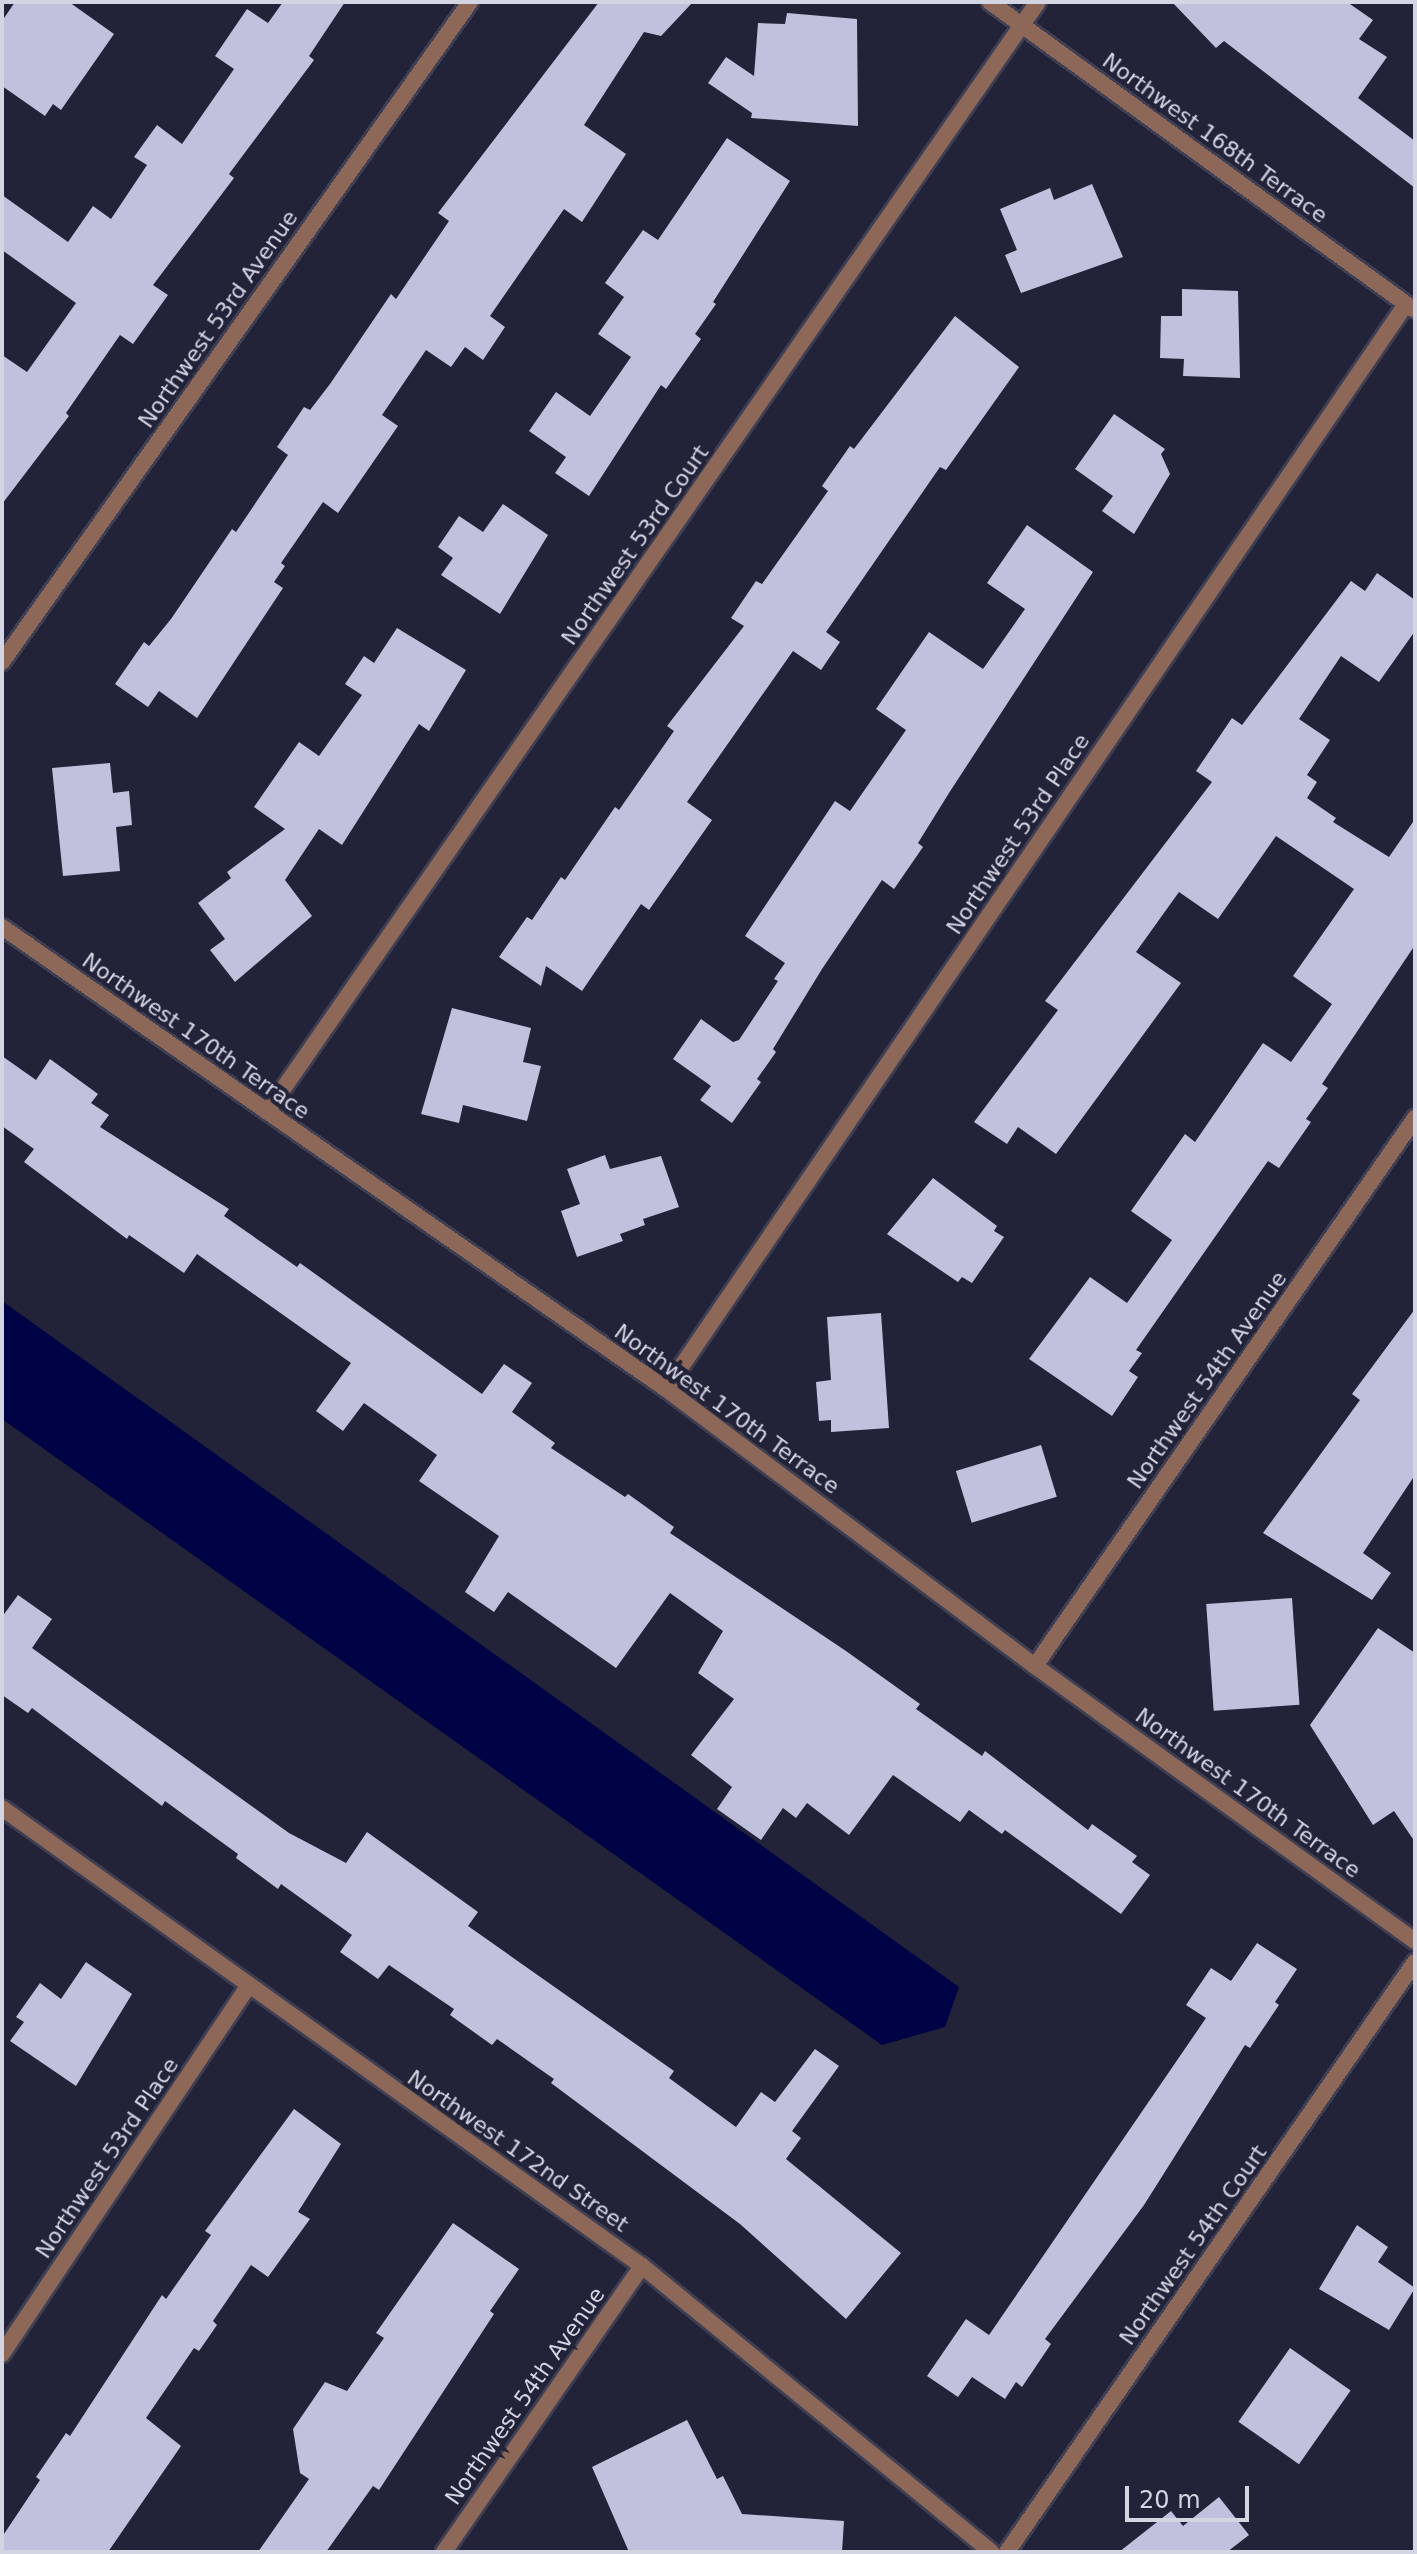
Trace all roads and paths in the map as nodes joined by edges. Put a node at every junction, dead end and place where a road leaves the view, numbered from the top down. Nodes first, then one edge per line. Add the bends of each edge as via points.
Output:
1 (470, 2) edge
2 (990, 2) edge
3 (1038, 2) edge
4 (1022, 25) junction
5 (1410, 307) edge
6 (2, 662) edge
7 (2, 927) edge
8 (267, 1112) junction
9 (1415, 1118) edge
10 (666, 1389) junction
11 (1035, 1666) junction
12 (2, 1808) edge
13 (1415, 1941) edge
14 (1415, 1962) edge
15 (248, 1987) junction
16 (642, 2266) junction
17 (2, 2354) edge
18 (444, 2552) edge
19 (991, 2552) edge
20 (1007, 2552) edge

1 - 6 street, Northwest 53rd Avenue
2 - 4 street, Northwest 168th Terrace
3 - 4 street, Northwest 53rd Court
4 - 5 street, Northwest 168th Terrace
4 - 8 street, Northwest 53rd Court
5 - 10 street, Northwest 53rd Place
7 - 8 street, Northwest 170th Terrace
8 - 10 street, Northwest 170th Terrace
9 - 11 street, Northwest 54th Avenue
10 - 11 street, Northwest 170th Terrace
11 - 13 street, Northwest 170th Terrace
12 - 15 street, Northwest 172nd Street
14 - 20 street, Northwest 54th Court
15 - 16 street, Northwest 172nd Street
15 - 17 street, Northwest 53rd Place
16 - 18 street, Northwest 54th Avenue
16 - 19 street, Northwest 172nd Street

